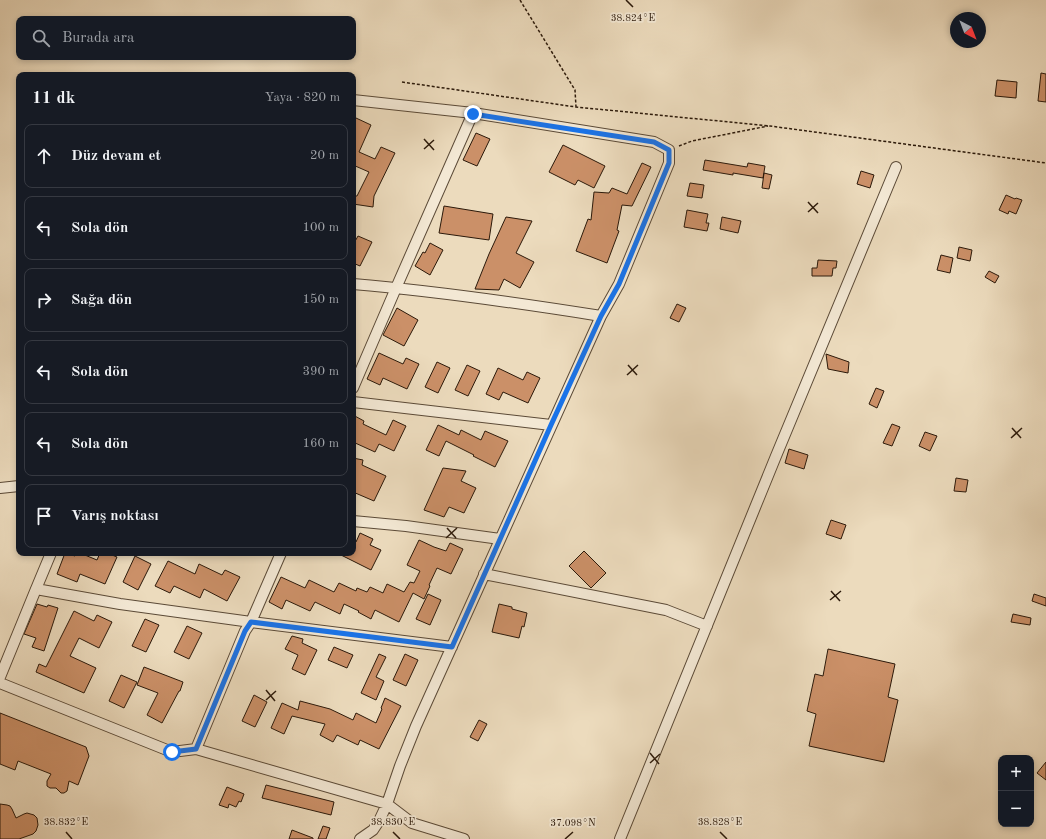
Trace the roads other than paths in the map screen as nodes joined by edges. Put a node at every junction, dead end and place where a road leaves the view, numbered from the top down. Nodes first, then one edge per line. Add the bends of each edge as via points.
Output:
1 (356, 100) edge
2 (473, 114) junction
3 (896, 167) dead end
4 (356, 284) edge
5 (396, 288) junction
6 (601, 316) junction
7 (356, 381) edge
8 (356, 402) edge
9 (551, 425) junction
10 (16, 486) edge
11 (0, 488) edge
12 (356, 520) edge
13 (500, 539) junction
14 (50, 556) edge
15 (281, 556) edge
16 (484, 574) junction
17 (36, 589) junction
18 (251, 622) junction
19 (707, 626) junction
20 (452, 647) junction
21 (0, 677) edge
22 (0, 683) edge
23 (196, 749) junction
24 (387, 804) junction
25 (360, 839) edge
26 (464, 839) edge
27 (620, 839) edge

1 - 2 street
2 - 5 street
2 - 6 street via 654,142 669,150 669,163 619,284
3 - 19 street
4 - 5 street
5 - 6 street
5 - 7 street
6 - 9 street
8 - 9 street
9 - 13 street
10 - 11 street
12 - 13 street
13 - 16 street
14 - 17 street
15 - 18 street
16 - 19 street via 666,610
16 - 20 street
17 - 18 street via 120,604
17 - 21 street
18 - 20 street
18 - 23 street
19 - 27 street
20 - 24 street via 416,726
22 - 23 street via 172,752
23 - 24 street
24 - 25 street via 373,830
24 - 26 street via 412,823

